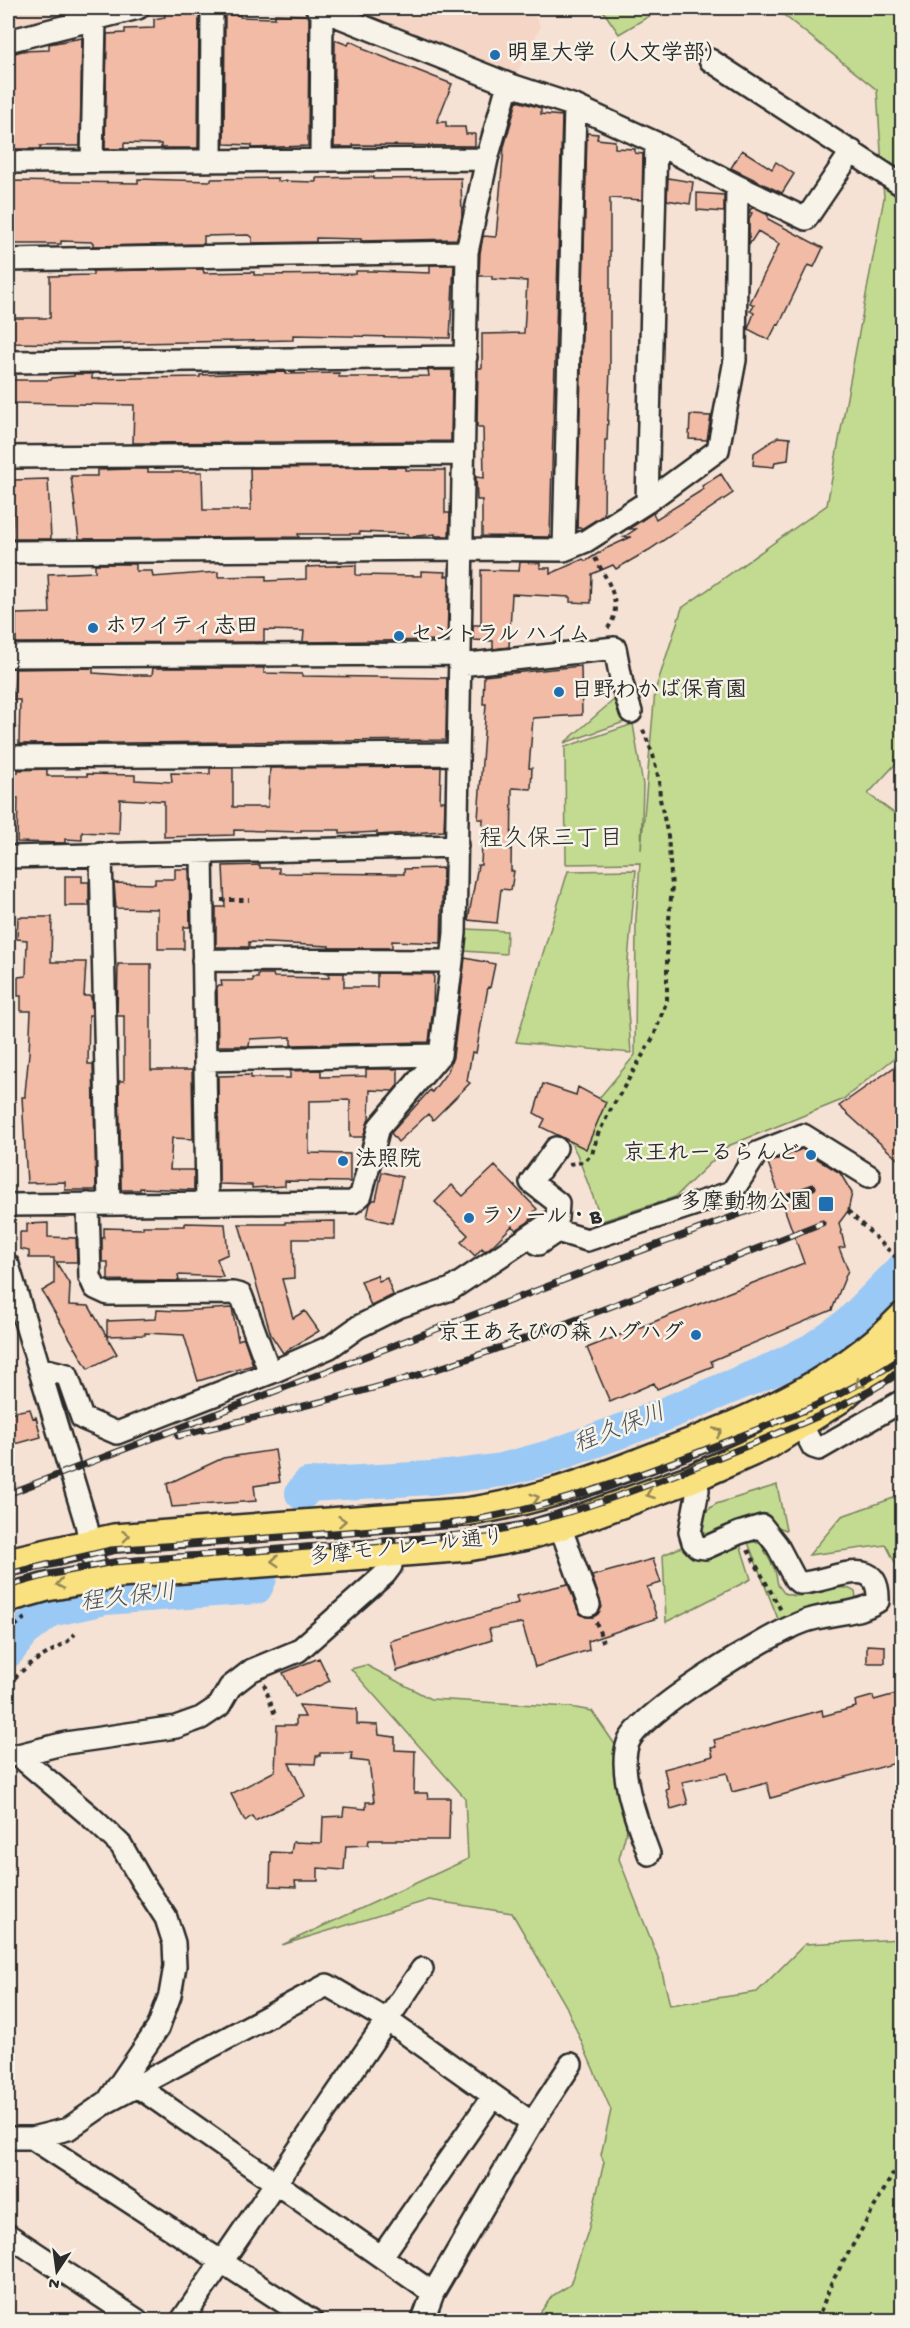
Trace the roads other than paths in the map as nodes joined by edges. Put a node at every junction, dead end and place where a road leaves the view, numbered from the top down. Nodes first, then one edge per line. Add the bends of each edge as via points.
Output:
1 (138, 8) edge
2 (212, 8) edge
3 (320, 8) edge
4 (95, 19) junction
5 (8, 40) edge
6 (710, 60) dead end
7 (508, 84) junction
8 (575, 106) junction
9 (656, 143) junction
10 (852, 151) junction
11 (487, 159) junction
12 (211, 160) junction
13 (321, 160) junction
14 (92, 161) junction
15 (8, 162) edge
16 (903, 185) edge
17 (737, 186) junction
18 (467, 252) junction
19 (8, 260) edge
20 (466, 357) junction
21 (8, 362) edge
22 (463, 454) junction
23 (8, 458) edge
24 (647, 502) junction
25 (462, 549) junction
26 (564, 550) junction
27 (8, 552) edge
28 (8, 656) edge
29 (460, 660) junction
30 (631, 712) road end
31 (458, 754) junction
32 (8, 757) edge
33 (457, 846) junction
34 (202, 852) junction
35 (101, 855) junction
36 (8, 857) edge
37 (203, 960) junction
38 (452, 961) junction
39 (441, 1055) junction
40 (205, 1060) junction
41 (556, 1148) dead end
42 (869, 1176) dead end
43 (207, 1203) junction
44 (8, 1204) edge
45 (88, 1204) junction
46 (110, 1204) junction
47 (8, 1265) edge
48 (483, 1267) junction
49 (903, 1317) edge
50 (895, 1351) edge
51 (39, 1368) junction
52 (270, 1373) junction
53 (788, 1399) junction
54 (903, 1401) edge
55 (801, 1424) junction
56 (693, 1478) junction
57 (560, 1526) junction
58 (90, 1542) junction
59 (390, 1553) junction
60 (8, 1562) edge
61 (97, 1577) junction
62 (8, 1598) edge
63 (589, 1605) dead end
64 (13, 1756) edge
65 (649, 1854) dead end
66 (422, 1969) dead end
67 (387, 2020) junction
68 (570, 2064) dead end
69 (137, 2086) junction
70 (493, 2096) junction
71 (107, 2102) junction
72 (532, 2123) junction
73 (8, 2138) edge
74 (32, 2138) junction
75 (277, 2182) junction
76 (8, 2235) edge
77 (382, 2256) junction
78 (222, 2263) junction
79 (433, 2293) junction
80 (137, 2320) edge
81 (182, 2320) edge
82 (311, 2320) edge
83 (423, 2320) edge

1 - 4 street
2 - 12 street
3 - 7 street
3 - 13 street
4 - 5 street
4 - 14 street
6 - 10 street
7 - 8 street
7 - 11 street
8 - 9 street
8 - 26 street
9 - 17 street
9 - 24 street
10 - 16 street
10 - 17 street via 806,219
11 - 13 street
11 - 18 street
12 - 13 street
12 - 14 street
14 - 15 street
17 - 24 street via 735,360 718,450
18 - 19 street
18 - 20 street
20 - 21 street
20 - 22 street
22 - 23 street
22 - 25 street
24 - 26 street via 586,541
25 - 26 street
25 - 27 street
25 - 29 street
28 - 29 street
29 - 30 street via 615,648
29 - 31 street
31 - 32 street
31 - 33 street
33 - 34 street
33 - 38 street
34 - 35 street
34 - 37 street
35 - 36 street
35 - 46 street
37 - 38 street
37 - 40 street
38 - 39 street
39 - 40 street
39 - 43 street via 379,1127 361,1195 353,1202
40 - 43 street
41 - 48 street via 531,1182 558,1203 556,1218
42 - 48 street via 803,1135 757,1153 732,1192 587,1240 557,1231 501,1269
43 - 46 street
44 - 45 street
45 - 46 street
45 - 52 street via 90,1277 95,1288 108,1294 241,1295
47 - 51 street
48 - 52 street via 451,1289 398,1307 358,1327 330,1347
49 - 50 main road, 多摩モノレール通り
50 - 53 main road, 多摩モノレール通り via 828,1377
50 -> 55 main road, 多摩モノレール通り via 840,1400
51 - 52 street via 67,1375 82,1418 117,1433
51 - 58 street
53 - 55 street
58 -> 53 main road, 多摩モノレール通り via 156,1533 489,1509 526,1501 684,1446
54 - 55 street via 823,1448 813,1447
55 - 56 main road, 多摩モノレール通り via 768,1445
56 -> 57 main road, 多摩モノレール通り
56 - 65 street via 698,1490 690,1532 698,1547 705,1548 762,1526 800,1583 850,1571 862,1573 872,1578 878,1601 857,1611 804,1621 755,1645 642,1724 628,1743 626,1766 632,1808
57 - 59 main road, 多摩モノレール通り via 495,1543
57 - 63 street
58 - 60 main road, 多摩モノレール通り
58 - 61 street
59 -> 61 main road, 多摩モノレール通り
59 - 64 street via 391,1566 385,1574 298,1651 252,1670 230,1687 219,1706 201,1718 176,1728 66,1743
61 -> 62 main road, 多摩モノレール通り
64 - 71 street via 121,1845 166,1918 174,1943 170,1995 158,2028
66 - 67 street
67 - 69 street via 327,1985
67 - 70 street
67 - 75 street
68 - 72 street
69 - 71 street
69 - 75 street
70 - 72 street
70 - 77 street
71 - 74 street via 68,2129
72 - 79 street
73 - 74 street
74 - 78 street
75 - 77 street
75 - 78 street
76 - 80 street
77 - 79 street
78 - 81 street
78 - 82 street
79 - 83 street

